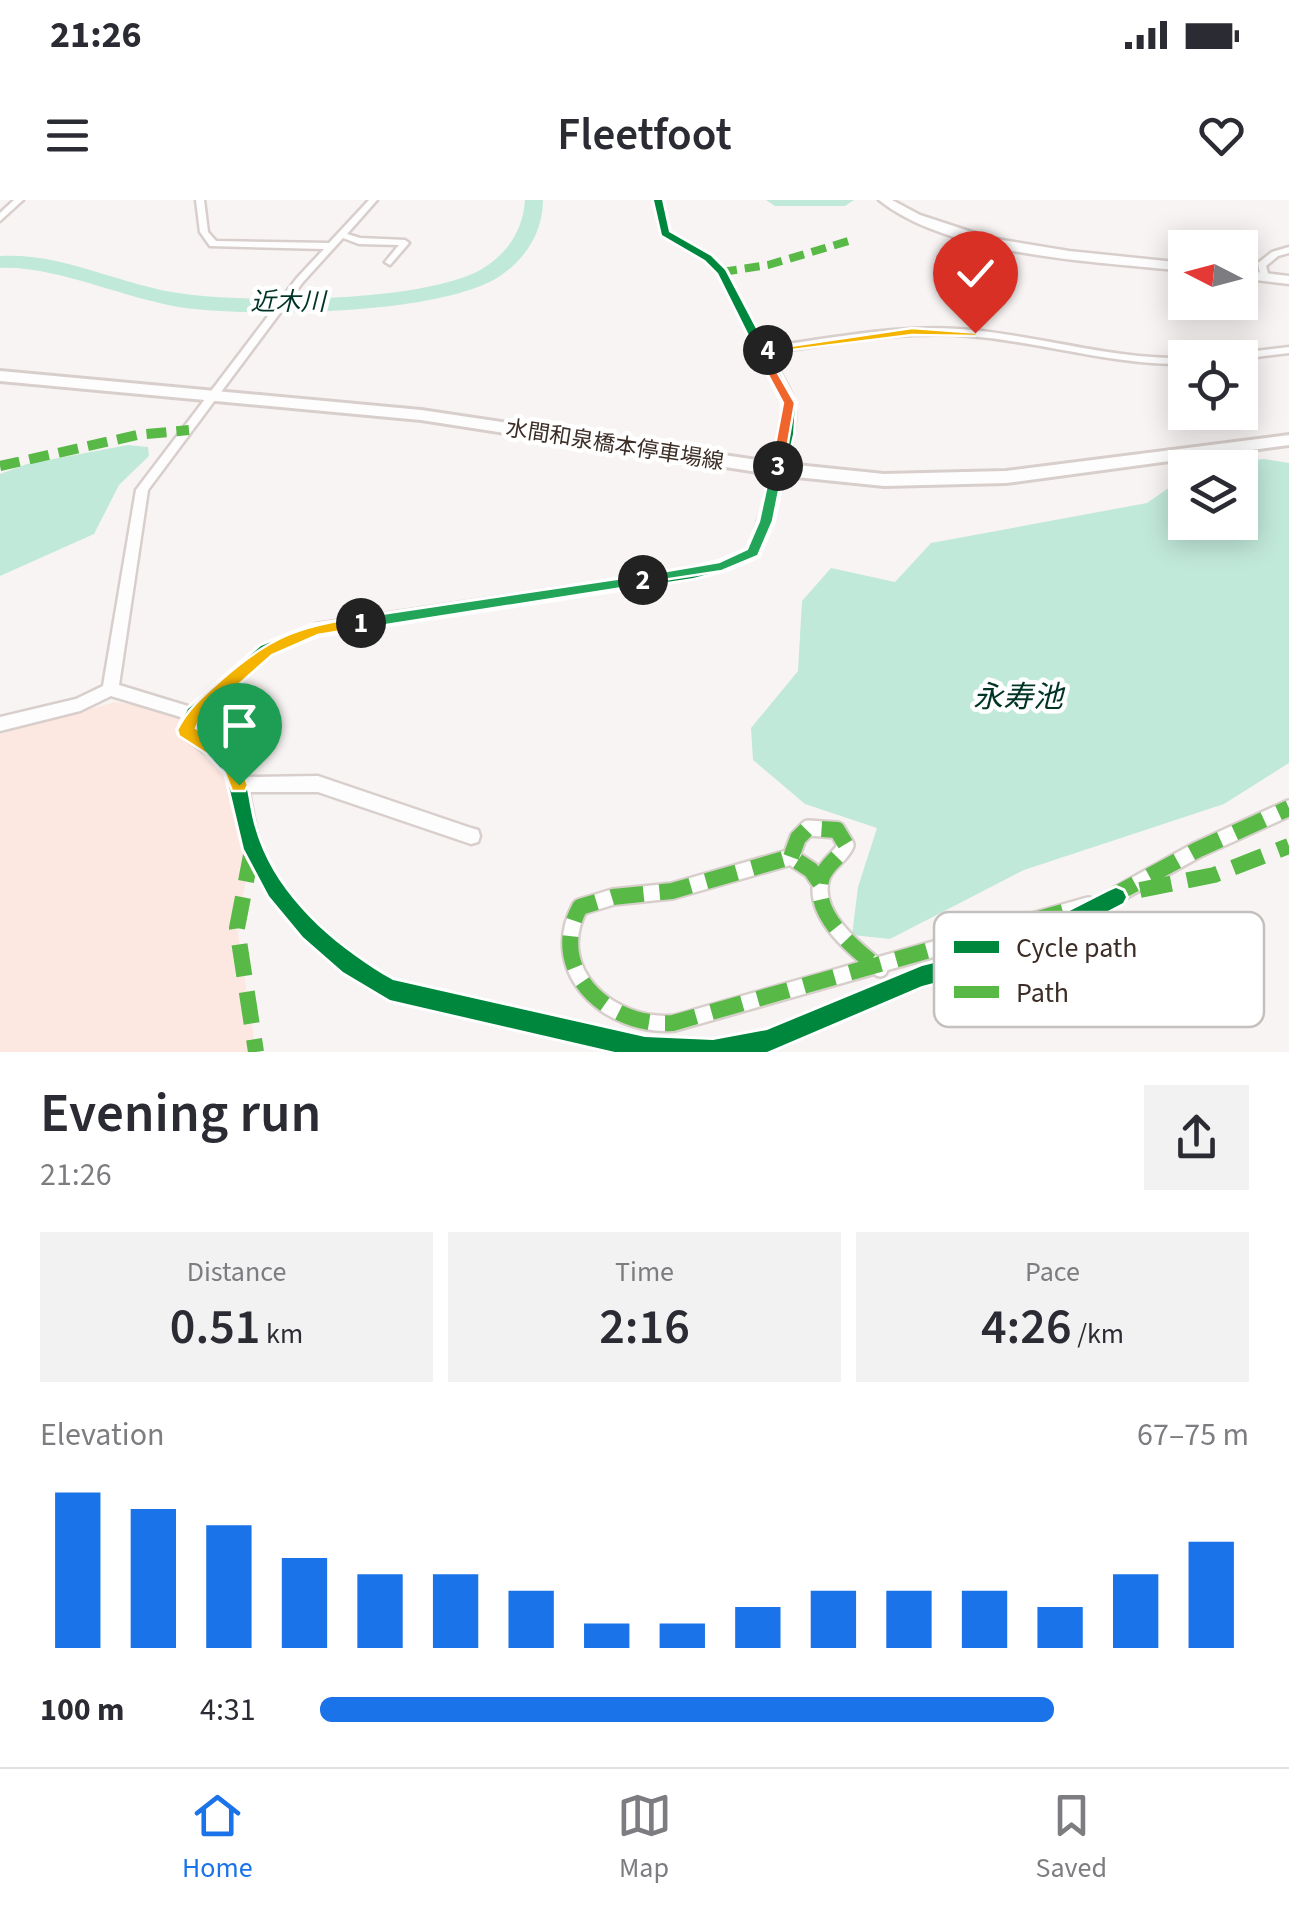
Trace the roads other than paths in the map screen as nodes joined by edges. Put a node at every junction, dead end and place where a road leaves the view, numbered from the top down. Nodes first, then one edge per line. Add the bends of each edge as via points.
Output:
1 (19, 200) edge
2 (200, 200) edge
3 (372, 200) edge
4 (658, 200) edge
5 (884, 200) edge
6 (0, 218) edge
7 (340, 234) junction
8 (329, 246) junction
9 (1289, 250) edge
10 (390, 262) dead end
11 (1168, 264) edge
12 (1258, 276) edge
13 (1264, 277) junction
14 (1289, 280) edge
15 (760, 351) junction
16 (1288, 351) edge
17 (1258, 354) edge
18 (1168, 360) edge
19 (0, 376) edge
20 (214, 396) junction
21 (1289, 440) edge
22 (777, 469) junction
23 (110, 689) junction
24 (194, 714) junction
25 (0, 724) edge
26 (239, 785) junction
27 (1289, 808) edge
28 (472, 836) dead end
29 (791, 857) junction
30 (820, 883) junction
31 (1116, 896) junction
32 (1064, 912) edge
33 (1086, 912) edge
34 (934, 952) edge
35 (880, 969) junction
36 (934, 973) edge

1 - 6 street
2 - 8 street via 212,244
3 - 7 street
4 - 15 street via 665,232 722,272
5 - 11 street via 933,226 988,241
7 - 8 street
7 - 10 street via 404,243
8 - 20 street
9 - 13 street via 1265,260
12 - 13 street
13 - 14 street
15 - 18 street via 938,331 1098,357
15 - 22 street via 789,403
16 - 17 street
19 - 20 main road, 水間和泉橋本停車場線
20 - 22 main road, 水間和泉橋本停車場線 via 421,414
20 - 23 street via 142,490
21 - 22 main road, 水間和泉橋本停車場線 via 957,480
22 - 24 street via 753,552 722,566 316,630 266,650
23 - 24 street
23 - 25 street via 80,705
24 - 26 street via 186,730 229,758
26 - 28 street via 318,784
26 - 36 street via 252,847 269,882 362,976 390,990 645,1048 713,1051 766,1041
27 - 31 street
29 - 30 street
29 - 30 street via 808,828 837,830 846,844
29 - 35 street via 672,891 613,896 580,907 568,943 576,974 624,1019 661,1024
30 - 35 street via 826,913 848,944
31 - 32 street
31 - 33 street
34 - 35 street

